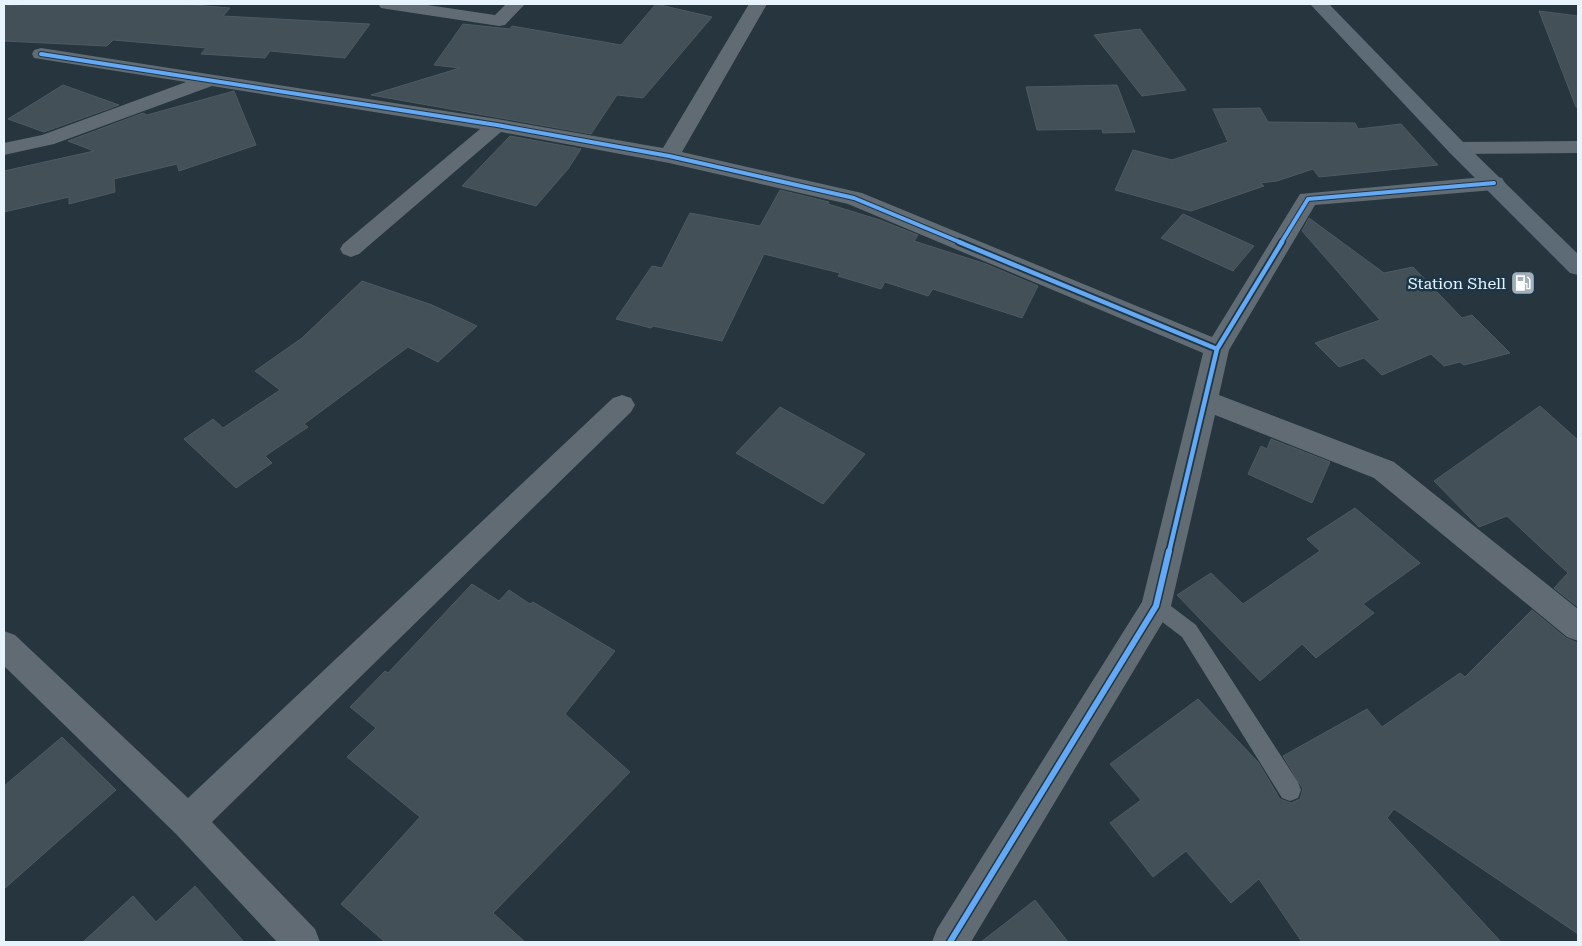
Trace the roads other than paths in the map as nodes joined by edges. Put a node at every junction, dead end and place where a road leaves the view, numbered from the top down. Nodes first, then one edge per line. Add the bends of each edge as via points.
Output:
1 (387, 4) edge
2 (516, 4) edge
3 (758, 4) edge
4 (1319, 4) edge
5 (41, 54) dead end
6 (209, 80) junction
7 (498, 125) junction
8 (1578, 146) edge
9 (1457, 148) junction
10 (4, 149) edge
11 (670, 156) junction
12 (1494, 183) junction
13 (351, 249) dead end
14 (1578, 267) edge
15 (1216, 349) junction
16 (1204, 400) junction
17 (622, 405) dead end
18 (1156, 606) junction
19 (1578, 627) edge
20 (4, 645) edge
21 (1290, 790) dead end
22 (188, 822) junction
23 (302, 942) edge
24 (950, 942) edge

1 - 2 street via 499,21
3 - 11 street
4 - 9 main road
5 - 6 street
6 - 7 street
6 - 10 street via 47,140
7 - 11 street
7 - 13 street
8 - 9 street
9 - 12 main road
11 - 15 street via 854,198
12 - 14 main road
12 - 15 street via 1308,199
15 - 16 street
16 - 18 street
16 - 19 street via 1384,470
17 - 22 street
18 - 21 lane via 1189,631
18 - 24 street
20 - 22 street
22 - 23 street

